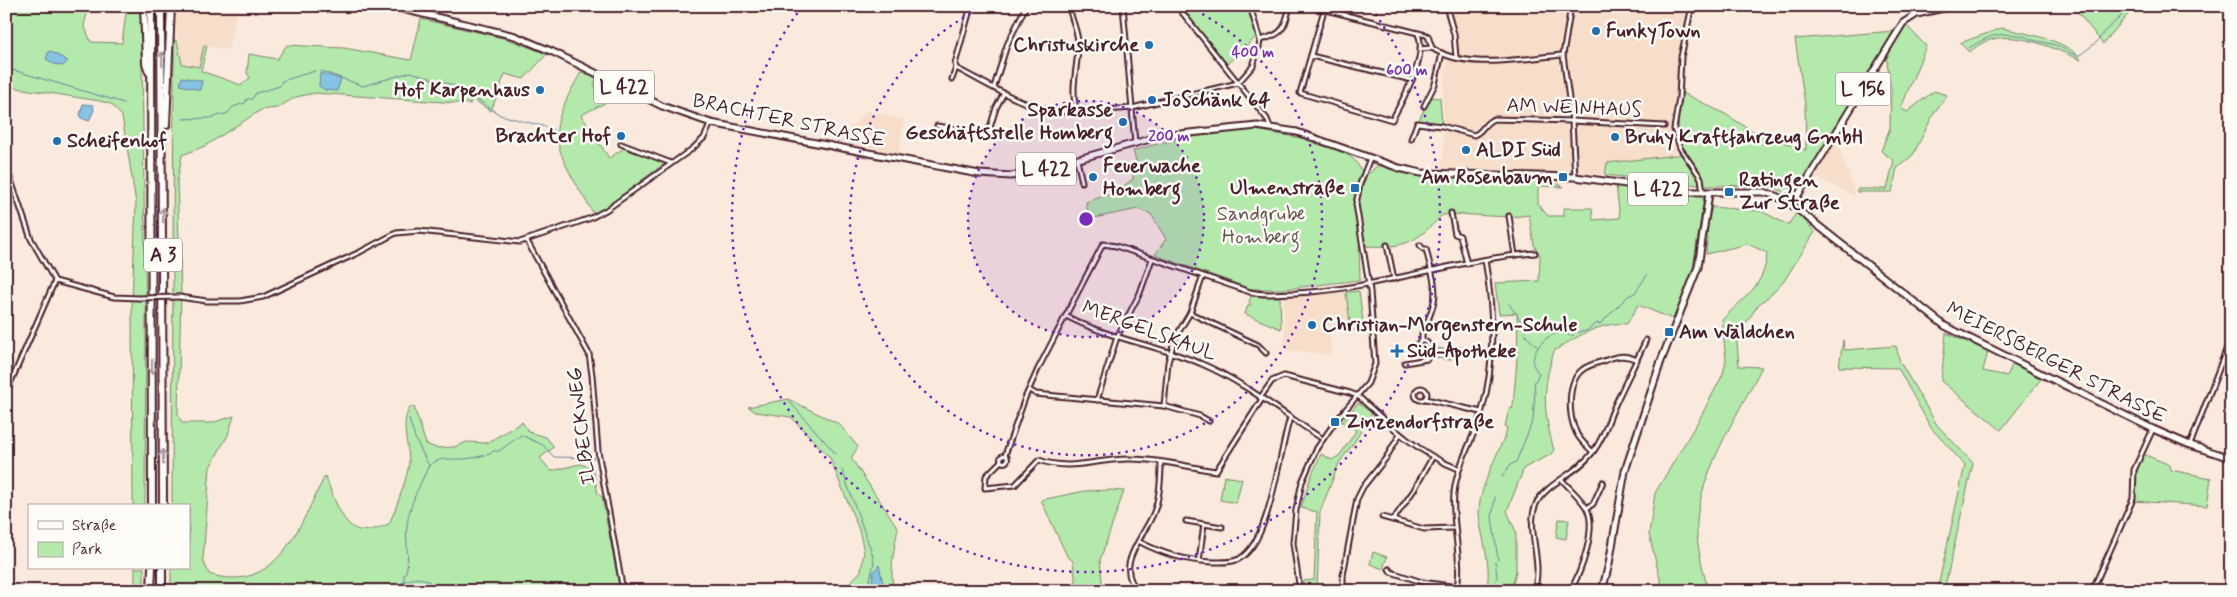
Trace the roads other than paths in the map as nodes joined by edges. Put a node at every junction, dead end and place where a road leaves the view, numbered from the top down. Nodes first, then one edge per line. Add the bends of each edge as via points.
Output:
1 (144, 6) edge
2 (151, 6) edge
3 (161, 6) edge
4 (171, 6) edge
5 (390, 6) edge
6 (971, 6) edge
7 (1026, 6) edge
8 (1069, 6) edge
9 (1123, 6) edge
10 (1177, 6) edge
11 (1250, 6) edge
12 (1290, 6) edge
13 (1310, 6) edge
14 (1446, 6) edge
15 (1571, 6) edge
16 (1692, 6) edge
17 (1952, 6) edge
18 (1324, 10) junction
19 (1418, 34) junction
20 (1260, 40) junction
21 (1432, 48) junction
22 (1420, 49) junction
23 (1442, 53) junction
24 (1563, 55) junction
25 (1311, 56) junction
26 (1456, 57) junction
27 (956, 67) junction
28 (151, 78) junction
29 (952, 79) dead end
30 (1412, 80) junction
31 (1238, 82) junction
32 (994, 88) junction
33 (1004, 93) junction
34 (1424, 106) dead end
35 (1132, 108) junction
36 (1081, 112) junction
37 (1572, 121) junction
38 (711, 124) junction
39 (937, 126) dead end
40 (1664, 126) dead end
41 (1270, 127) junction
42 (1411, 139) dead end
43 (1136, 143) junction
44 (621, 144) dead end
45 (1370, 158) junction
46 (163, 160) junction
47 (1077, 160) junction
48 (670, 163) junction
49 (6, 166) edge
50 (1575, 177) junction
51 (1082, 182) dead end
52 (1706, 193) junction
53 (1792, 205) junction
54 (1451, 213) dead end
55 (1509, 216) dead end
56 (527, 241) junction
57 (1387, 245) dead end
58 (1420, 245) dead end
59 (1535, 253) dead end
60 (1515, 255) junction
61 (1152, 259) junction
62 (1485, 260) junction
63 (1467, 264) junction
64 (1432, 271) junction
65 (1204, 276) junction
66 (1394, 279) junction
67 (55, 281) junction
68 (1369, 284) junction
69 (1190, 313) junction
70 (1066, 316) junction
71 (1117, 337) junction
72 (2231, 337) edge
73 (1646, 340) dead end
74 (1422, 341) junction
75 (1171, 351) junction
76 (1426, 352) junction
77 (1266, 353) dead end
78 (1637, 360) junction
79 (1405, 363) dead end
80 (1029, 390) junction
81 (6, 393) edge
82 (1358, 396) junction
83 (1261, 398) junction
84 (1426, 399) dead end
85 (1097, 400) junction
86 (1164, 406) junction
87 (1481, 412) junction
88 (1290, 418) junction
89 (1208, 421) dead end
90 (2153, 430) junction
91 (1400, 434) junction
92 (1323, 439) junction
93 (2190, 445) junction
94 (1593, 452) junction
95 (1432, 458) junction
96 (2231, 458) edge
97 (1161, 462) junction
98 (1459, 469) junction
99 (1562, 480) junction
100 (1603, 482) dead end
101 (152, 504) edge
102 (163, 504) edge
103 (1587, 508) junction
104 (1382, 517) dead end
105 (1392, 520) junction
106 (1186, 521) dead end
107 (1204, 524) junction
108 (1222, 527) dead end
109 (1454, 528) junction
110 (1140, 542) junction
111 (1199, 561) junction
112 (1389, 569) dead end
113 (152, 570) edge
114 (162, 570) edge
115 (1456, 589) edge
116 (151, 591) edge
117 (162, 591) edge
118 (623, 591) edge
119 (1139, 591) edge
120 (1300, 591) edge
121 (1343, 591) edge
122 (1534, 591) edge
123 (1570, 591) edge
124 (1602, 591) edge
125 (2092, 591) edge

1 - 28 highway via 146,63
2 - 28 highway, A 3
46 -> 3 highway, A 3
4 - 46 highway
5 - 38 main road, BRACHTER STRASSE / L 422 via 515,36 662,106
6 - 27 street
7 - 32 street via 1007,45
8 - 36 street via 1078,39 1074,86 1076,109
9 - 35 street
10 - 31 street
11 - 20 street
12 - 20 street via 1281,32
13 - 18 street
14 - 26 street
15 - 24 street
16 - 52 street via 1681,57 1674,128 1680,148 1701,178
17 - 53 main road, L 156 via 1917,14 1903,23
18 - 19 street
18 - 25 street
19 - 21 street via 1428,36
19 - 22 street
20 - 31 street via 1253,66
21 - 22 street
21 - 23 street
22 - 30 street
23 - 26 street
23 - 34 street via 1435,84
24 - 26 street via 1497,61
24 - 37 street
25 - 30 street
25 - 30 street via 1300,93 1392,120
27 - 29 street
27 - 32 street
28 -> 101 highway, A 3
31 - 35 street
31 - 41 street
32 - 33 street
33 - 36 street via 1049,111
33 - 39 street via 988,134
35 - 36 street
35 - 43 street
37 - 40 street, AM WEINHAUS
37 - 42 street, AM WEINHAUS via 1494,119 1474,135 1417,123
37 - 50 street
38 - 47 main road, BRACHTER STRASSE / L 422 via 983,175 1026,174
38 - 48 street via 702,140
41 - 43 main road, MEIERSBERGER STRASSE / L 422 via 1178,134
41 - 45 main road, MEIERSBERGER STRASSE / L 422 via 1319,139
43 - 47 main road, BRACHTER STRASSE / L 422
44 - 48 street
45 - 50 main road, MEIERSBERGER STRASSE / L 422 via 1421,173
45 - 68 street via 1356,204
102 -> 46 highway, A 3
47 - 51 street
48 - 56 street via 599,214
49 - 67 street via 31,239
50 - 52 main road, MEIERSBERGER STRASSE / L 422
52 - 53 main road, MEIERSBERGER STRASSE / L 422 via 1767,193
52 - 124 main road via 1698,268 1661,361 1627,462
53 - 90 main road, MEIERSBERGER STRASSE / L 422 via 1935,320
54 - 63 street
55 - 60 street
56 - 67 street, bridge via 496,241 404,231 263,297 240,302 179,297 114,297
56 - 118 street, ILBECKWEG via 589,354 598,451
57 - 66 street
58 - 64 street via 1426,249
59 - 60 street
60 - 62 street
61 - 65 street
61 - 70 street via 1103,244
61 - 71 street via 1140,293
62 - 63 street
62 - 87 street via 1493,343
63 - 64 street
64 - 66 street
64 - 74 street via 1436,297
65 - 68 street via 1263,294 1317,292
65 - 69 street
66 - 68 street
67 - 81 street
68 - 82 street via 1375,364 1368,384
69 - 75 street via 1174,338
69 - 77 street via 1258,344
70 - 71 street, MERGELSKAUL
70 - 80 street
71 - 75 street, MERGELSKAUL
71 - 85 street
72 - 93 street
73 - 78 street
74 - 76 street via 1429,345
74 - 76 street via 1417,349
75 - 83 street, MERGELSKAUL via 1205,365
75 - 86 street
76 - 79 street via 1427,359
78 - 94 street
78 - 94 street via 1626,356 1612,358 1583,369 1574,381 1571,398 1573,425
80 - 85 street via 1036,394
80 - 97 street via 1005,456 1007,461 1001,461 986,476 985,488 1015,485 1039,460 1078,466 1133,458
82 - 83 street via 1284,376 1272,381
82 - 91 street
82 - 92 street
83 - 88 street, MERGELSKAUL
83 - 97 street via 1216,472
84 - 87 street
85 - 86 street
86 - 89 street
87 - 98 street
88 - 92 street, MERGELSKAUL
88 - 111 street via 1273,495 1252,546 1244,556 1234,561
90 - 93 main road, MEIERSBERGER STRASSE / L 422
90 - 125 street via 2134,470 2133,499
91 - 95 street
91 - 121 street via 1357,499
92 - 120 street via 1302,482 1296,510 1294,550
93 - 96 main road, MEIERSBERGER STRASSE / L 422
94 - 99 street
95 - 98 street
95 - 105 street
97 - 110 street via 1157,504
98 - 109 street via 1454,491
99 - 103 street
99 - 122 street via 1538,501 1533,515 1538,561
100 - 103 street via 1593,504
103 - 123 street via 1591,525 1580,572
104 - 105 street
105 - 109 street via 1424,529
106 - 107 street
107 - 108 street
107 - 111 street
109 - 115 street via 1458,570
110 - 111 street via 1168,555
110 - 119 street via 1128,566 1132,584
112 - 115 street via 1422,582
113 - 116 highway
114 - 117 highway

